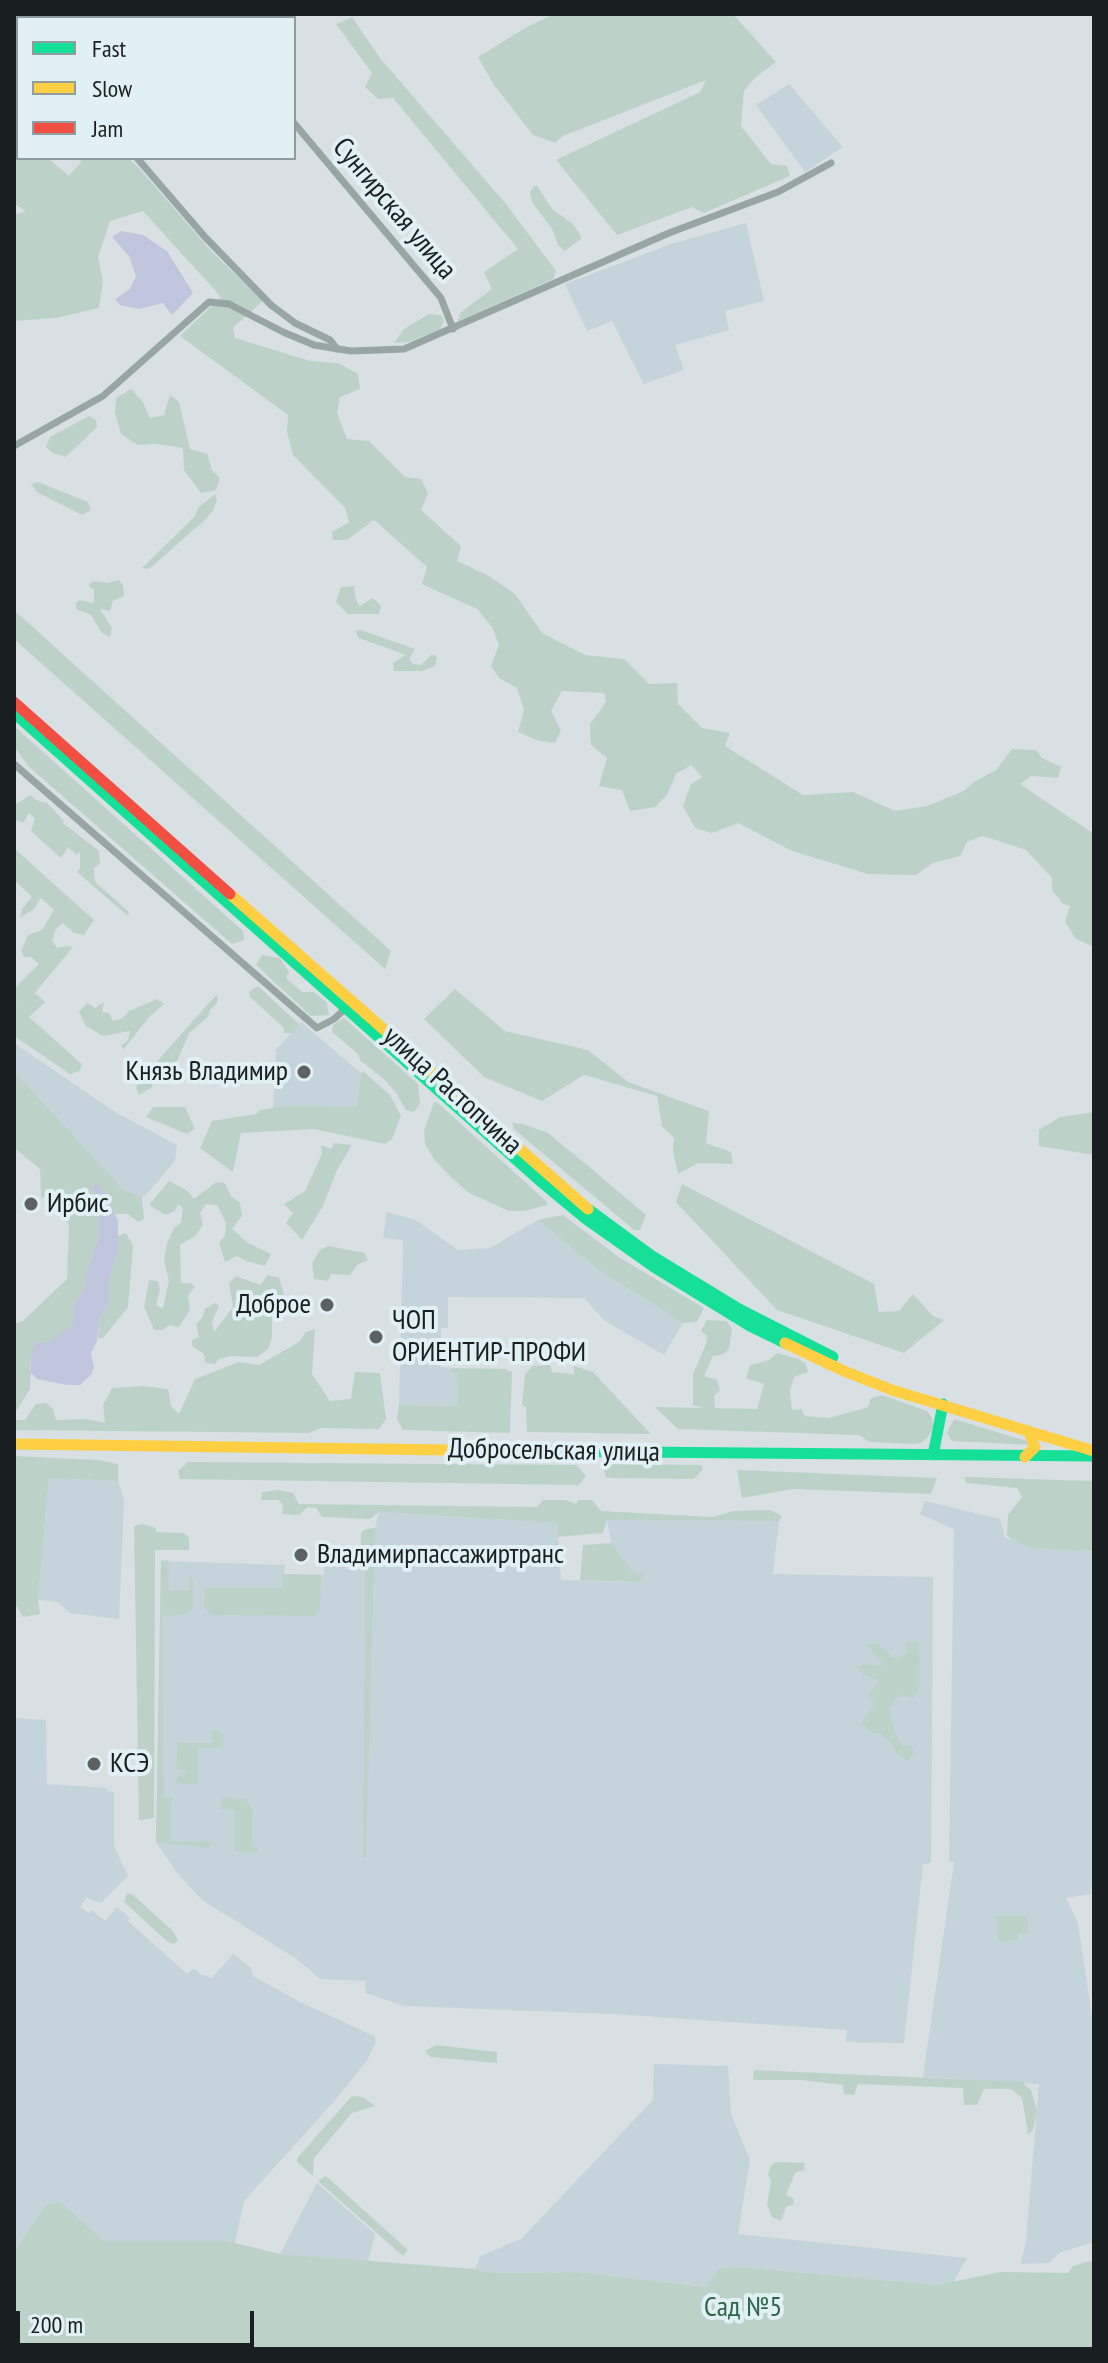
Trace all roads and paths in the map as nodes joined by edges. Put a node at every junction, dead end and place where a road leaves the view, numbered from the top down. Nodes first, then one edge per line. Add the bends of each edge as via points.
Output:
1 (296, 125) edge
2 (139, 160) edge
3 (831, 163) dead end
4 (453, 329) junction
5 (337, 349) junction
6 (14, 446) edge
7 (14, 702) edge
8 (14, 713) edge
9 (14, 764) edge
10 (345, 1009) junction
11 (943, 1404) junction
12 (1029, 1432) junction
13 (1094, 1443) edge
14 (14, 1444) edge
15 (1094, 1454) edge
16 (933, 1455) junction
17 (1025, 1457) junction

1 - 4 street, Сунгирская улица via 441,298
2 - 5 street via 271,305
3 - 4 street via 778,192 669,233
4 - 5 street via 404,349
5 - 6 street via 304,341 229,304 209,302 103,396
7 - 11 main road, улица Растопчина via 591,1212 652,1256 775,1328
8 - 10 main road, улица Растопчина
9 - 10 street via 317,1028
10 - 11 main road, улица Растопчина via 540,1181 654,1267 810,1356 892,1390
11 - 12 main road, улица Растопчина
11 - 16 main road
12 - 13 main road, улица Растопчина
12 - 15 main road, улица Растопчина
12 - 17 main road via 1035,1447
14 - 16 main road, Добросельская улица
15 - 17 main road, Добросельская улица
16 - 17 main road, Добросельская улица

